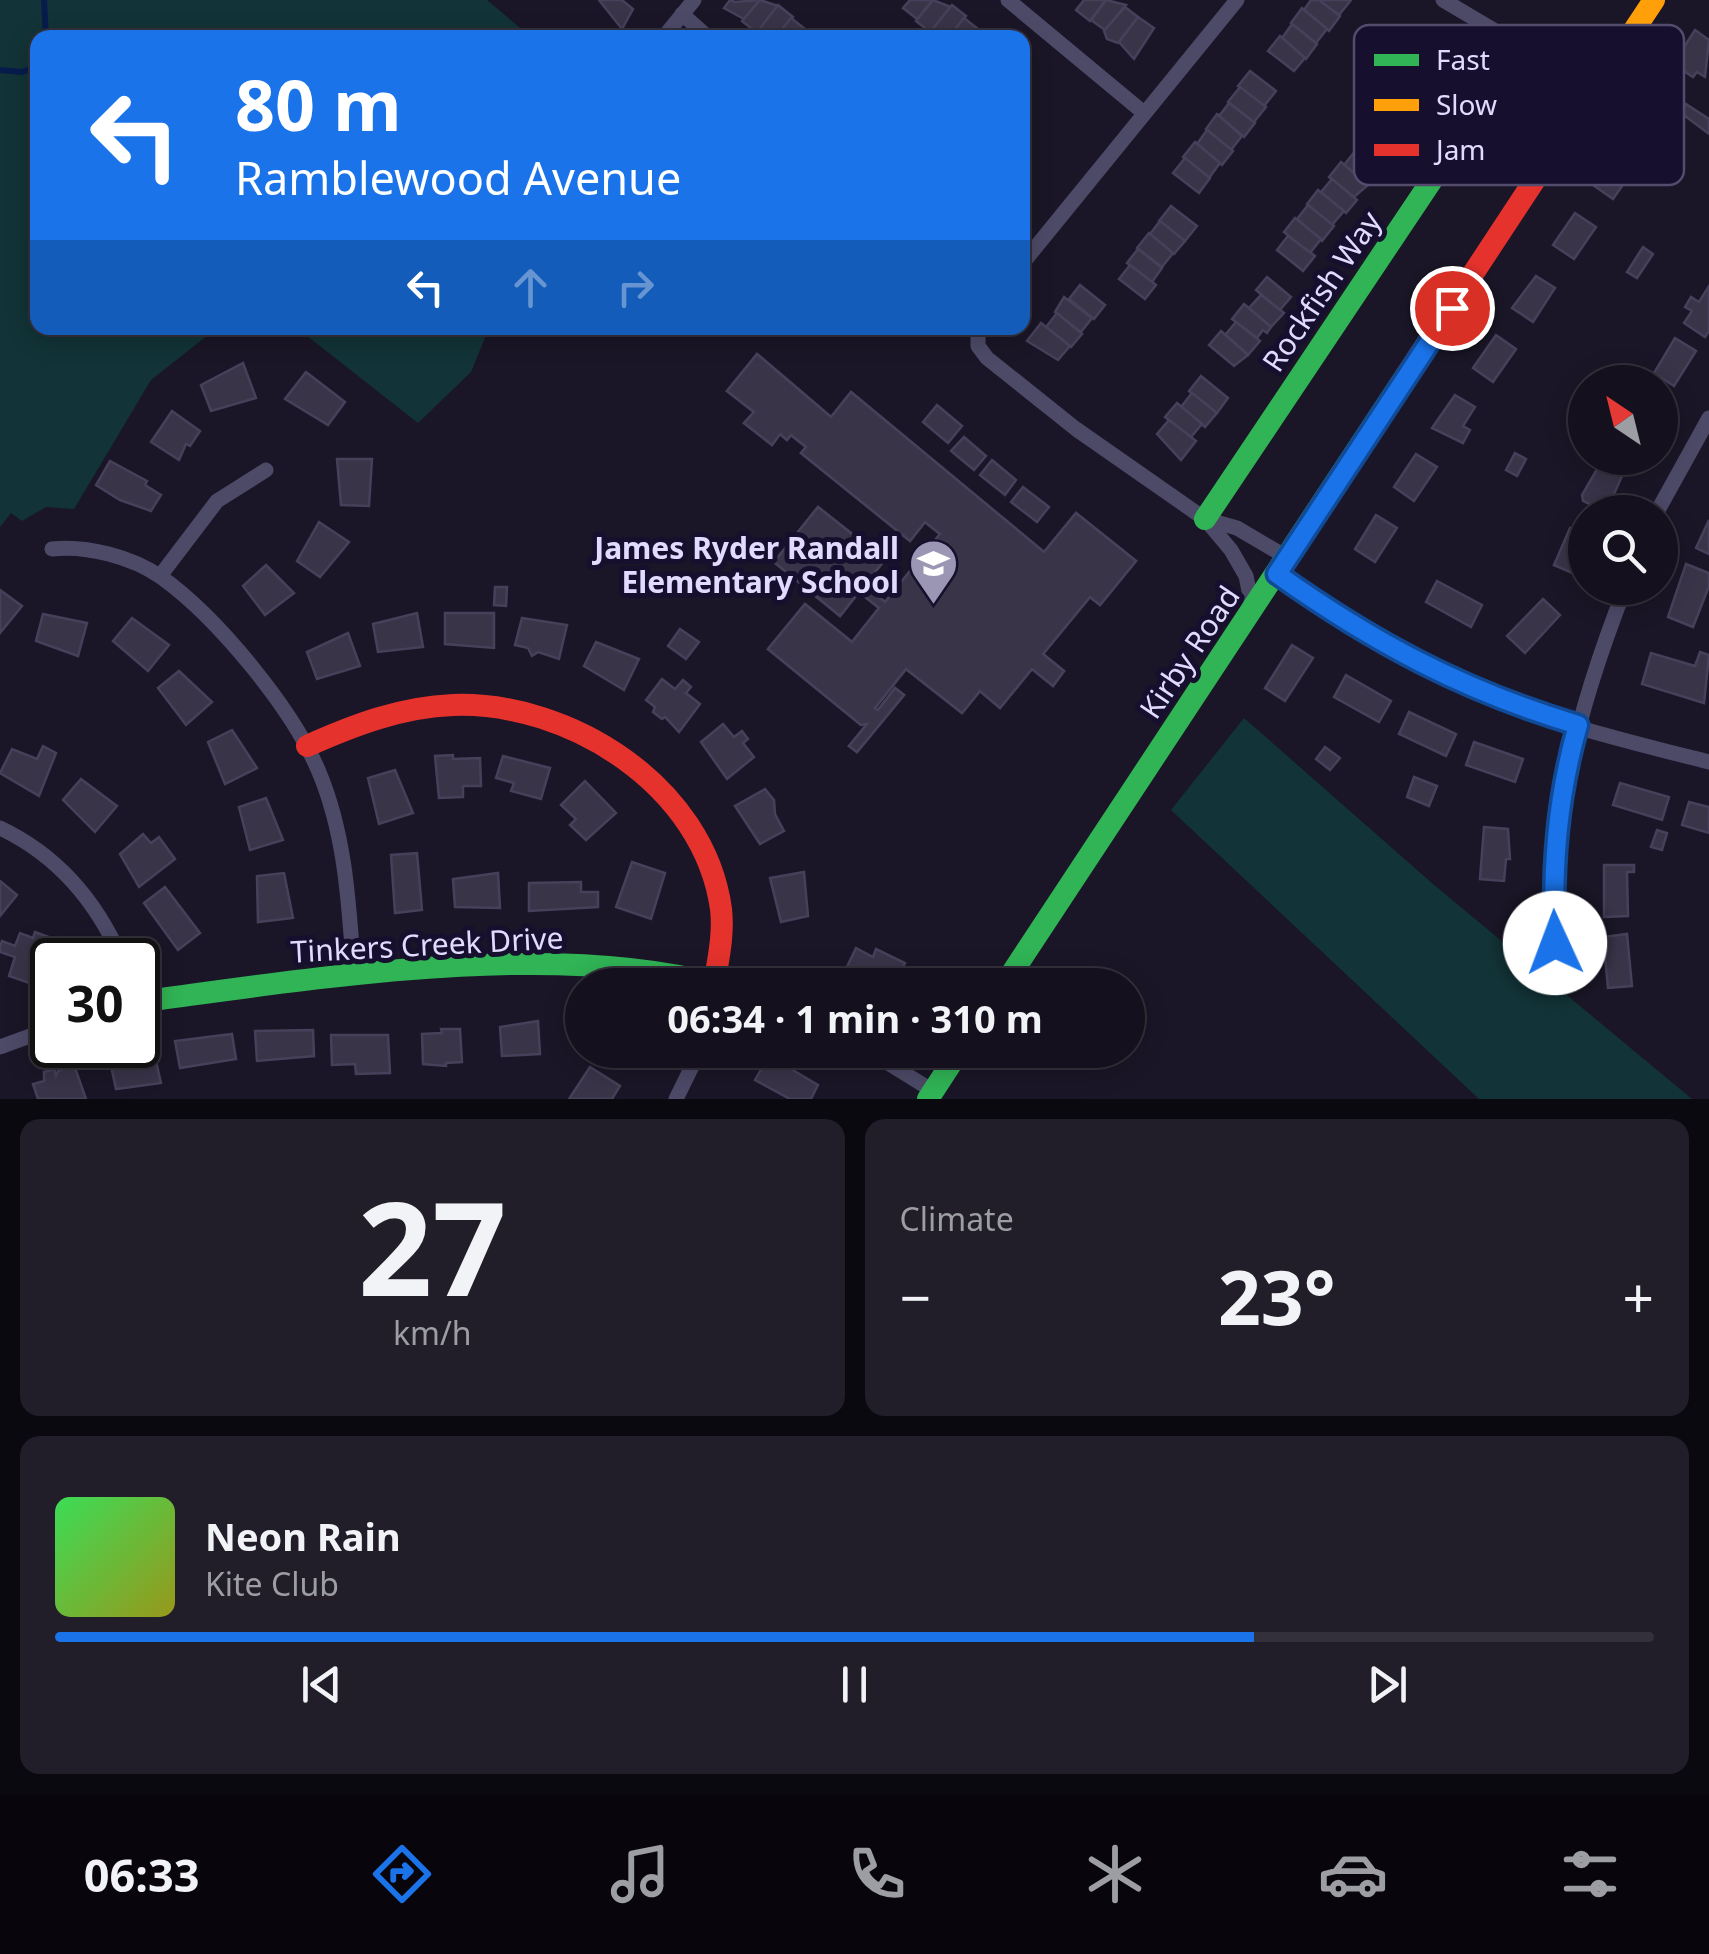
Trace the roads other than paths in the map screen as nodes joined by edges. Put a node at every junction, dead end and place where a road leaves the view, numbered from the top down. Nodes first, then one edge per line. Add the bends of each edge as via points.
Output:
1 (694, 0) edge
2 (1008, 0) edge
3 (1237, 0) edge
4 (1442, 0) edge
5 (1654, 0) edge
6 (682, 14) junction
7 (1484, 25) edge
8 (1638, 25) edge
9 (669, 30) edge
10 (700, 30) edge
11 (1144, 113) junction
12 (1429, 185) edge
13 (1533, 185) edge
14 (1030, 254) edge
15 (978, 335) edge
16 (1709, 418) edge
17 (266, 470) dead end
18 (1667, 495) edge
19 (1205, 519) junction
20 (52, 549) dead end
21 (1282, 566) junction
22 (160, 576) junction
23 (1619, 605) edge
24 (1253, 611) junction
25 (1578, 725) junction
26 (307, 746) junction
27 (1709, 762) edge
28 (0, 828) edge
29 (112, 938) edge
30 (1555, 943) dead end
31 (640, 968) edge
32 (718, 968) edge
33 (1015, 968) edge
34 (354, 975) junction
35 (160, 999) edge
36 (30, 1036) edge
37 (0, 1047) edge
38 (691, 1068) edge
39 (893, 1068) edge
40 (948, 1068) edge
41 (931, 1095) edge
42 (676, 1099) edge

1 - 6 street
2 - 11 street
3 - 11 street
4 - 7 street
5 - 8 street, Kirby Road
6 - 9 street
6 - 10 street
11 - 14 street
12 - 19 street, Rockfish Way
13 - 21 street, Kirby Road
15 - 19 street via 987,358
16 - 18 street
17 - 22 street via 216,500
19 - 21 street via 1237,528
19 - 24 street via 1246,576
20 - 22 street via 91,550
21 - 24 street, Kirby Road
21 - 25 street via 1336,617 1426,669
22 - 26 street via 241,656
23 - 25 street
24 - 33 street, Kirby Road
25 - 27 street
25 - 30 street via 1557,820
26 - 32 street via 356,724 454,705 536,714 606,742 668,801 705,860 722,924
26 - 34 street via 338,836
28 - 29 street via 63,871
31 - 34 street, Tinkers Creek Drive
34 - 35 street, Tinkers Creek Drive
36 - 37 street
38 - 42 street
39 - 41 street
40 - 41 street

